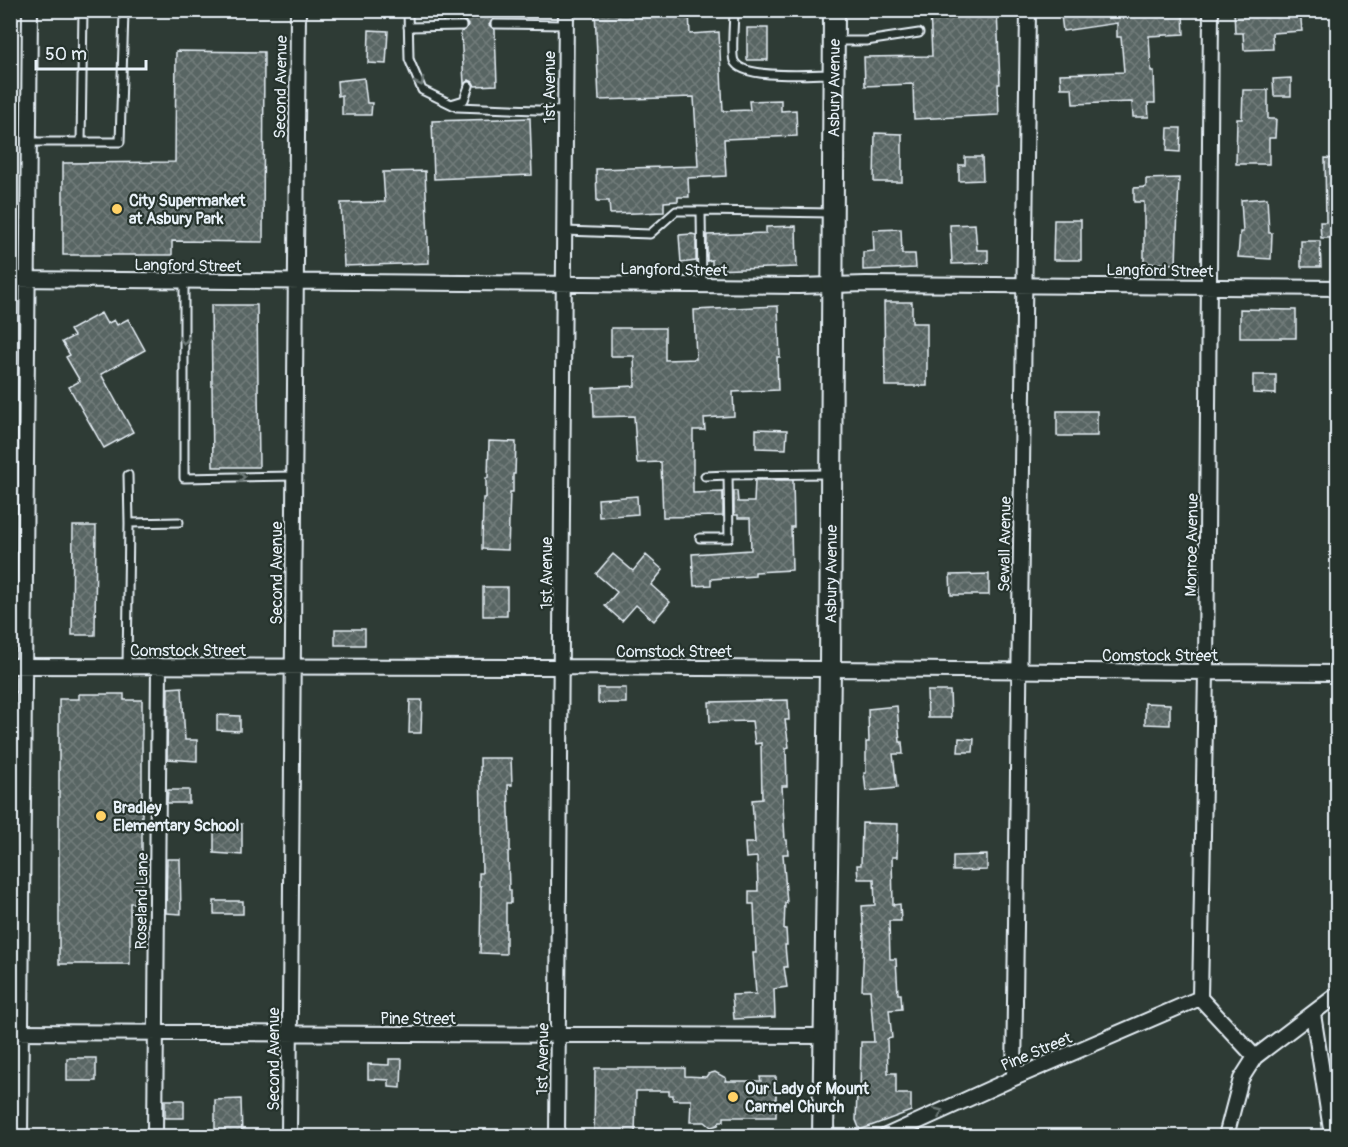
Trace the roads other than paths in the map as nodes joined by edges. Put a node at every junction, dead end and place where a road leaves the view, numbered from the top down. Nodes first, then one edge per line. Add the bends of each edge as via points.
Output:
1 (30, 10) edge
2 (83, 10) edge
3 (122, 10) edge
4 (297, 10) edge
5 (408, 10) edge
6 (734, 10) edge
7 (834, 10) edge
8 (1028, 10) edge
9 (1211, 10) edge
10 (566, 18) edge
11 (495, 24) dead end
12 (462, 26) dead end
13 (408, 27) junction
14 (919, 33) dead end
15 (833, 41) junction
16 (833, 74) junction
17 (469, 86) dead end
18 (451, 104) junction
19 (566, 111) junction
20 (81, 141) junction
21 (28, 142) junction
22 (701, 211) junction
23 (832, 213) junction
24 (565, 231) junction
25 (10, 279) edge
26 (27, 279) junction
27 (184, 281) junction
28 (295, 282) junction
29 (564, 284) junction
30 (702, 285) junction
31 (831, 285) junction
32 (1024, 285) junction
33 (1209, 287) junction
34 (1338, 288) edge
35 (831, 474) junction
36 (128, 475) dead end
37 (728, 475) junction
38 (294, 476) junction
39 (705, 476) dead end
40 (179, 522) dead end
41 (129, 523) junction
42 (700, 538) dead end
43 (292, 665) junction
44 (17, 666) edge
45 (127, 666) junction
46 (159, 666) junction
47 (562, 667) junction
48 (830, 669) junction
49 (1019, 671) junction
50 (1206, 672) junction
51 (1338, 673) edge
52 (1338, 994) edge
53 (1200, 998) junction
54 (1313, 1014) junction
55 (16, 1033) edge
56 (156, 1034) junction
57 (289, 1034) junction
58 (559, 1036) junction
59 (825, 1036) junction
60 (1255, 1057) junction
61 (1014, 1078) junction
62 (20, 1137) edge
63 (155, 1137) edge
64 (289, 1137) edge
65 (557, 1137) edge
66 (823, 1137) edge
67 (885, 1137) edge
68 (1226, 1137) edge
69 (1332, 1137) edge

1 - 21 street
2 - 20 lane
3 - 20 lane via 120,142
4 - 28 street, Second Avenue
5 - 13 lane
6 - 16 lane via 734,61 741,70 755,74
7 - 15 main road, Asbury Avenue
8 - 32 street, Sewall Avenue
9 - 33 street, Monroe Avenue
10 - 11 lane
10 - 19 street, 1st Avenue
12 - 13 lane
13 -> 18 lane via 409,59 422,90
14 - 15 lane via 866,41
15 - 16 main road, Asbury Avenue
16 - 23 main road, Asbury Avenue
17 - 18 lane via 464,99
18 - 19 lane
19 - 24 street, 1st Avenue
20 - 21 lane
21 - 26 street
22 - 23 lane
22 - 24 lane via 676,211 650,234
22 - 30 lane
23 - 31 main road, Asbury Avenue
24 - 29 street, 1st Avenue
25 - 26 street, Langford Street
26 - 27 street, Langford Street
26 - 44 street
27 - 28 street, Langford Street
27 -> 38 lane via 184,478
28 - 29 street, Langford Street
28 - 38 street, Second Avenue
29 - 30 street, Langford Street
29 - 47 street, 1st Avenue
30 - 31 street, Langford Street
31 - 32 street, Langford Street
31 - 35 main road, Asbury Avenue
32 - 33 street, Langford Street
32 - 49 street, Sewall Avenue
33 - 34 street, Langford Street
33 - 50 street, Monroe Avenue
35 - 37 lane
35 - 48 main road, Asbury Avenue
36 - 41 lane
37 - 39 lane
37 - 42 lane via 729,537
38 - 43 street, Second Avenue
40 - 41 lane
41 - 45 lane
43 - 46 street, Comstock Street
43 - 47 street, Comstock Street
43 - 57 street, Second Avenue
44 - 45 street, Comstock Street
44 - 55 street
45 - 46 street, Comstock Street
46 - 56 street, Roseland Lane
47 - 48 street, Comstock Street
47 - 58 street, 1st Avenue
48 - 49 street, Comstock Street
48 - 59 main road, Asbury Avenue
49 - 50 street, Comstock Street
49 - 61 street, Sewall Avenue
50 - 51 street, Comstock Street
50 - 53 street, Monroe Avenue
52 - 54 street
53 - 60 street
53 - 61 street, Pine Street
54 - 60 street
54 - 69 street
55 - 56 street, Pine Street
55 - 62 street
56 - 57 street, Pine Street
56 - 63 street, Roseland Lane
57 - 58 street, Pine Street
57 - 64 street, Second Avenue
58 - 59 street, Pine Street
58 - 65 street, 1st Avenue
59 - 66 main road, Asbury Avenue
60 - 68 street via 1241,1079
67 -> 61 street, Pine Street

